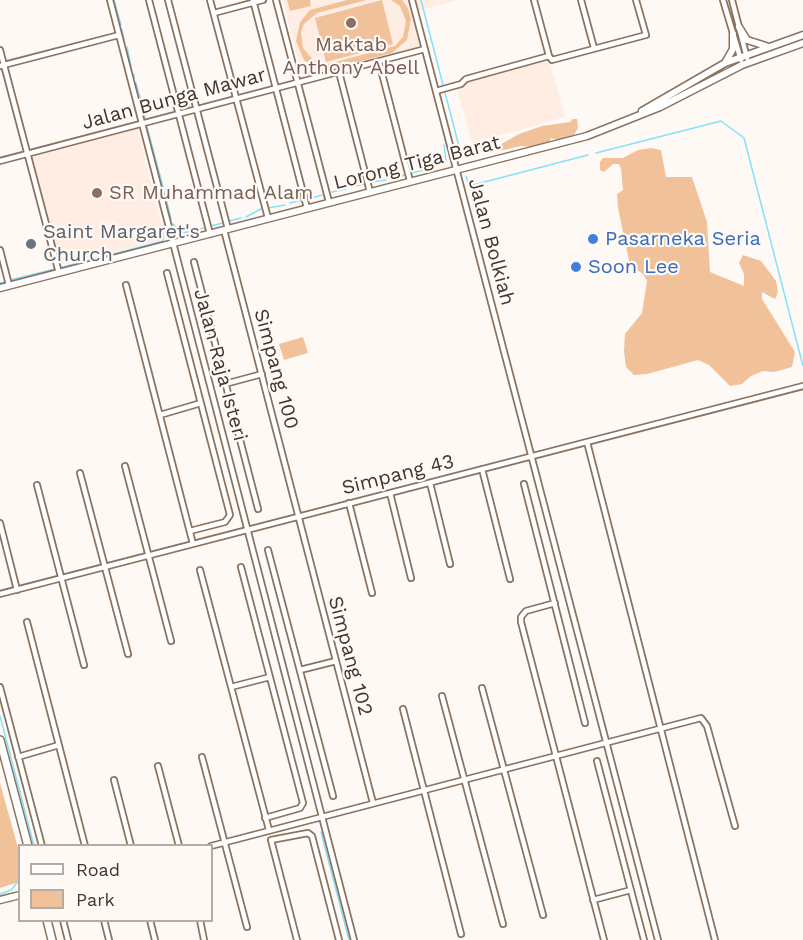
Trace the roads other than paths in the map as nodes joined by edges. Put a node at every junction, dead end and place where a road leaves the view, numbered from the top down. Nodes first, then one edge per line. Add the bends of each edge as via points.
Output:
1 (110, 0) edge
2 (149, 0) edge
3 (168, 0) edge
4 (210, 0) edge
5 (263, 0) edge
6 (276, 0) edge
7 (412, 0) edge
8 (534, 0) edge
9 (581, 0) edge
10 (636, 0) edge
11 (723, 0) edge
12 (732, 0) edge
13 (254, 1) edge
14 (214, 13) junction
15 (739, 27) junction
16 (733, 34) junction
17 (119, 35) junction
18 (803, 35) edge
19 (803, 43) edge
20 (767, 46) junction
21 (594, 48) junction
22 (425, 49) junction
23 (0, 50) edge
24 (743, 55) junction
25 (549, 56) junction
26 (379, 62) junction
27 (725, 63) junction
28 (745, 64) junction
29 (2, 66) edge
30 (339, 72) junction
31 (298, 82) junction
32 (276, 88) junction
33 (441, 90) junction
34 (236, 98) junction
35 (196, 109) junction
36 (179, 113) junction
37 (631, 118) junction
38 (142, 123) junction
39 (27, 154) junction
40 (0, 161) edge
41 (457, 170) junction
42 (410, 181) junction
43 (370, 192) junction
44 (329, 202) junction
45 (307, 208) junction
46 (268, 218) junction
47 (226, 229) junction
48 (210, 234) junction
49 (173, 244) junction
50 (0, 250) edge
51 (194, 262) dead end
52 (59, 273) junction
53 (166, 273) dead end
54 (9, 285) junction
55 (126, 285) dead end
56 (0, 288) edge
57 (262, 374) junction
58 (225, 384) junction
59 (803, 386) edge
60 (201, 403) junction
61 (160, 415) junction
62 (586, 442) junction
63 (532, 457) junction
64 (125, 466) dead end
65 (482, 470) junction
66 (80, 473) dead end
67 (430, 483) junction
68 (524, 484) dead end
69 (37, 485) dead end
70 (390, 493) junction
71 (349, 503) junction
72 (258, 509) dead end
73 (299, 516) junction
74 (0, 523) edge
75 (248, 529) junction
76 (190, 531) junction
77 (193, 544) junction
78 (268, 550) dead end
79 (148, 555) junction
80 (450, 564) dead end
81 (105, 567) junction
82 (241, 567) dead end
83 (200, 570) dead end
84 (61, 578) junction
85 (411, 578) dead end
86 (510, 579) dead end
87 (17, 590) junction
88 (0, 594) edge
89 (372, 594) dead end
90 (555, 603) junction
91 (27, 622) dead end
92 (171, 641) dead end
93 (128, 654) dead end
94 (336, 661) junction
95 (84, 665) dead end
96 (300, 670) junction
97 (270, 677) junction
98 (0, 687) edge
99 (231, 687) junction
100 (482, 688) dead end
101 (442, 696) dead end
102 (403, 709) dead end
103 (585, 723) dead end
104 (660, 729) junction
105 (0, 740) edge
106 (607, 742) junction
107 (59, 746) junction
108 (555, 756) junction
109 (18, 757) junction
110 (202, 757) dead end
111 (597, 761) dead end
112 (158, 766) dead end
113 (504, 769) junction
114 (114, 780) dead end
115 (464, 780) junction
116 (424, 790) junction
117 (333, 795) dead end
118 (373, 803) junction
119 (322, 817) junction
120 (265, 818) junction
121 (735, 826) dead end
122 (269, 830) junction
123 (225, 842) junction
124 (27, 844) edge
125 (41, 844) edge
126 (84, 844) edge
127 (130, 844) edge
128 (178, 844) edge
129 (213, 845) edge
130 (631, 890) junction
131 (18, 896) edge
132 (0, 900) edge
133 (593, 900) junction
134 (543, 915) dead end
135 (47, 922) edge
136 (63, 922) edge
137 (104, 922) edge
138 (150, 922) edge
139 (200, 922) edge
140 (503, 924) dead end
141 (247, 927) dead end
142 (461, 934) dead end
143 (52, 940) edge
144 (68, 940) edge
145 (109, 940) edge
146 (154, 940) edge
147 (204, 940) edge
148 (297, 940) edge
149 (339, 940) edge
150 (354, 940) edge
151 (604, 940) edge
152 (644, 940) edge
153 (658, 940) edge
154 (715, 940) edge

1 - 17 street, Jalan Raja Isteri
2 - 36 street
3 - 35 street, Simpang 100
4 - 14 street
5 - 13 street
6 - 31 street
7 - 22 street, Jalan Bolkiah
8 - 25 street
9 - 21 street
10 - 21 street via 646,34
11 - 16 street
12 - 15 street
13 - 14 street
13 - 32 street
14 - 34 street
15 - 20 main road via 747,39
15 - 24 street
16 - 24 street
16 - 27 main road via 733,50
17 - 29 street
17 - 38 street, Jalan Raja Isteri
18 - 20 main road
19 - 28 main road
20 - 24 main road
21 - 25 street via 552,60
22 - 26 street, Jalan Bunga Mawar
22 - 33 street, Jalan Bolkiah
23 - 29 street
24 - 27 main road
24 - 28 street
25 - 33 street via 466,78 461,84
26 - 30 street, Jalan Bunga Mawar
26 - 42 street
27 - 37 main road
28 - 37 main road
29 - 39 street
30 - 31 street, Jalan Bunga Mawar
30 - 43 street
31 - 32 street, Jalan Bunga Mawar
31 - 44 street
32 - 34 street, Jalan Bunga Mawar
32 - 45 street
33 - 41 street, Jalan Bolkiah
34 - 35 street, Jalan Bunga Mawar
34 - 46 street
35 - 36 street, Jalan Bunga Mawar
35 - 47 street, Simpang 100
36 - 38 street, Jalan Bunga Mawar
36 - 48 street
37 - 41 main road, Lorong Tiga Barat via 587,136
38 - 39 street, Jalan Bunga Mawar
38 - 49 street, Jalan Raja Isteri
39 - 40 street, Jalan Bunga Mawar
39 - 52 street
41 - 42 main road, Lorong Tiga Barat
41 - 63 street, Jalan Bolkiah
42 - 43 main road, Lorong Tiga Barat
43 - 44 main road, Lorong Tiga Barat
44 - 45 main road, Lorong Tiga Barat
45 - 46 main road, Lorong Tiga Barat
46 - 47 main road, Lorong Tiga Barat
47 - 48 main road, Lorong Tiga Barat
47 - 57 street, Simpang 100
48 - 49 main road, Lorong Tiga Barat
49 - 52 main road, Lorong Tiga Barat
49 - 75 street, Jalan Raja Isteri
50 - 54 street
51 - 58 street
52 - 54 main road, Lorong Tiga Barat
53 - 60 street
54 - 56 main road, Lorong Tiga Barat
55 - 61 street
57 - 58 street
57 - 73 street, Simpang 100
58 - 72 street
59 - 62 street, Simpang 43
60 - 61 street
60 - 76 street via 230,515 225,522
61 - 76 street
62 - 63 street, Simpang 43
62 - 104 street
63 - 65 street, Simpang 43
63 - 106 street, Jalan Bolkiah
64 - 79 street
65 - 67 street, Simpang 43
65 - 86 street
66 - 81 street
67 - 70 street, Simpang 43
67 - 80 street
68 - 90 street
69 - 84 street
70 - 71 street, Simpang 43
70 - 85 street
71 - 73 street, Simpang 43
71 - 89 street
73 - 75 street, Simpang 43
73 - 94 street, Simpang 102
74 - 87 street
75 - 77 street, Simpang 43
75 - 119 street, Jalan Raja Isteri
76 - 77 street
77 - 79 street, Simpang 43
78 - 96 street
79 - 81 street, Simpang 43
79 - 92 street
81 - 84 street, Simpang 43
81 - 93 street
82 - 97 street
83 - 99 street
84 - 87 street, Simpang 43
84 - 95 street
87 - 88 street, Simpang 43
90 - 103 street
90 - 108 street via 526,611 520,619
91 - 107 street
94 - 96 street
94 - 118 street, Simpang 102
96 - 117 street
97 - 99 street
97 - 120 street via 303,803 300,808
98 - 109 street
99 - 120 street
100 - 113 street
101 - 115 street
102 - 116 street
104 - 106 street
104 - 121 street via 705,720
104 - 154 street
105 - 124 main road
106 - 108 street
106 - 153 street, Jalan Bolkiah
107 - 109 street
107 - 126 street
108 - 113 street
108 - 133 street
109 - 125 street
110 - 123 street
111 - 130 street
112 - 128 street
113 - 115 street
113 - 134 street
114 - 127 street
115 - 116 street
115 - 140 street
116 - 118 street
116 - 142 street
118 - 119 street
119 - 122 street
119 - 150 street, Jalan Raja Isteri
120 - 122 street
122 - 123 street
123 - 129 street
123 - 141 street
130 - 133 street
130 - 152 street
131 - 132 main road
133 - 151 street
135 - 143 main road
136 - 144 street
137 - 145 street
138 - 146 street
139 - 147 street
148 - 149 street via 271,840 308,833 312,835

